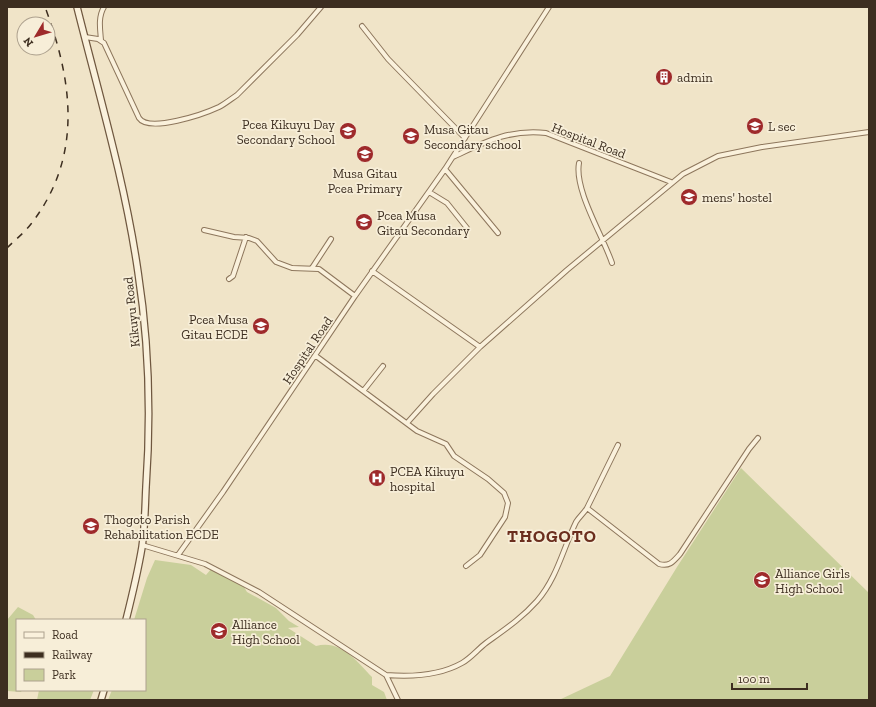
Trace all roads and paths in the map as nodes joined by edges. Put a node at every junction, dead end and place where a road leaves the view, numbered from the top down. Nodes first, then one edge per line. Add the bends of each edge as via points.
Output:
1 (77, 7) edge
2 (104, 7) edge
3 (321, 7) edge
4 (549, 7) edge
5 (362, 26) dead end
6 (84, 37) junction
7 (101, 40) junction
8 (869, 132) edge
9 (465, 138) junction
10 (453, 157) junction
11 (580, 163) dead end
12 (445, 169) junction
13 (671, 182) junction
14 (429, 192) junction
15 (468, 228) dead end
16 (204, 230) dead end
17 (498, 233) dead end
18 (246, 237) junction
19 (331, 239) dead end
20 (604, 240) junction
21 (612, 263) dead end
22 (312, 268) junction
23 (372, 271) junction
24 (229, 279) dead end
25 (355, 296) junction
26 (480, 347) junction
27 (316, 356) junction
28 (383, 366) dead end
29 (364, 390) junction
30 (407, 423) junction
31 (758, 438) dead end
32 (618, 445) dead end
33 (587, 508) junction
34 (142, 546) junction
35 (178, 555) junction
36 (466, 566) dead end
37 (126, 619) edge
38 (386, 675) junction
39 (398, 700) edge

1 - 6 main road, Kikuyu Road
2 - 7 street via 100,13
3 - 7 street via 297,36 237,95 219,107 172,122 152,125 141,121
4 - 9 street, Hospital Road
5 - 9 street via 388,59
6 - 7 street
6 - 34 main road, Kikuyu Road via 129,219 143,307 148,463
8 - 13 street via 718,156
9 - 10 street, Hospital Road
10 - 12 street, Hospital Road
10 - 13 street, Hospital Road via 505,135 515,132 536,132
11 - 20 street via 579,176 587,204
12 - 14 street, Hospital Road
12 - 17 street
13 - 20 street
14 - 15 street via 447,203
14 - 23 street, Hospital Road
16 - 18 street
18 - 22 street via 261,243 276,262 292,268
18 - 24 street via 233,276
19 - 22 street
20 - 21 street
20 - 26 street
22 - 25 street via 325,272
23 - 25 street, Hospital Road
23 - 26 street
25 - 27 street, Hospital Road
26 - 30 street
27 - 29 street
27 - 35 street, Hospital Road
28 - 29 street
29 - 30 street
30 - 36 street via 446,444 454,456 488,479 507,498 505,517 480,554
31 - 33 street via 680,554 670,564 658,564
32 - 33 street
33 - 38 street via 577,520 547,587 537,601 510,627 487,642 463,663 451,668 418,676
34 - 35 street
34 - 37 main road, Kikuyu Road
35 - 38 street via 205,564 259,592
38 - 39 street

